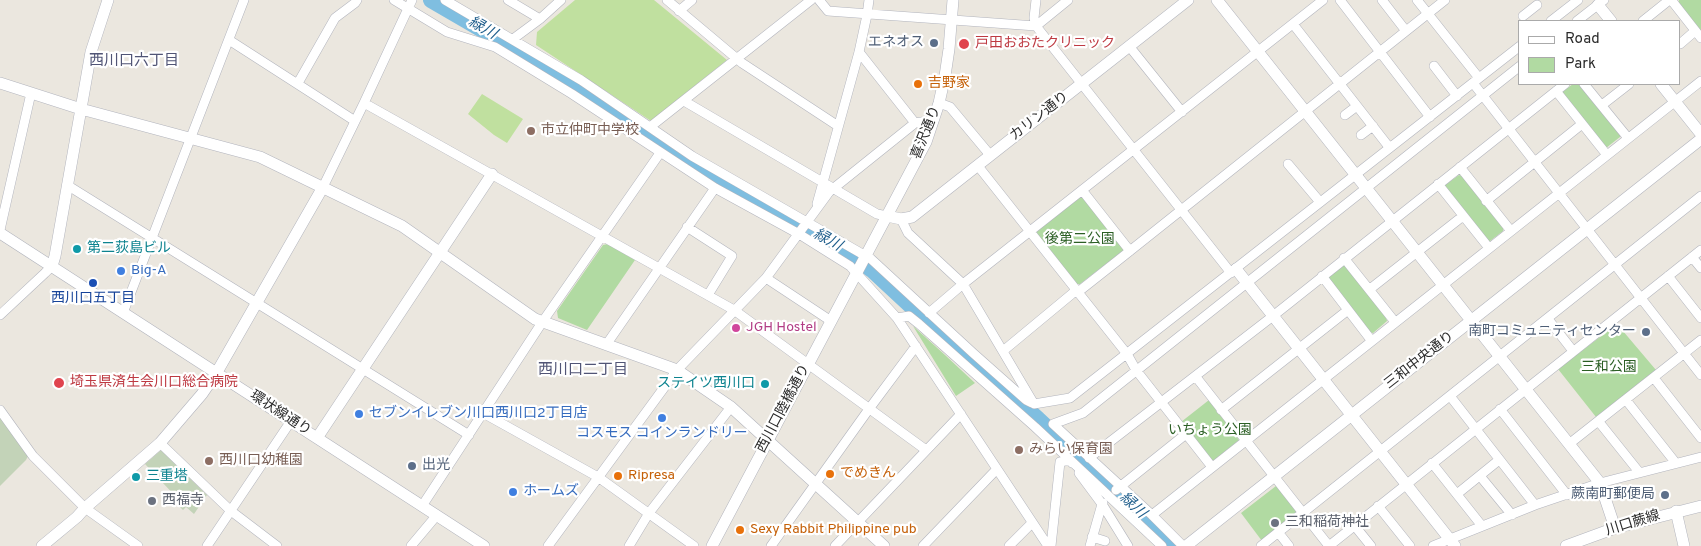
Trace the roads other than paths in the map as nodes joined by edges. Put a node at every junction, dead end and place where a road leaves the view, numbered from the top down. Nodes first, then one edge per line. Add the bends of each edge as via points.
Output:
1 (108, 0) edge
2 (244, 0) edge
3 (357, 0) edge
4 (394, 0) edge
5 (445, 0) edge
6 (508, 0) edge
7 (561, 0) edge
8 (666, 0) edge
9 (692, 0) edge
10 (811, 0) edge
11 (819, 0) edge
12 (869, 0) edge
13 (953, 0) edge
14 (1036, 0) edge
15 (1068, 0) edge
16 (1188, 0) edge
17 (1217, 0) edge
18 (1323, 0) edge
19 (1340, 0) edge
20 (1382, 0) edge
21 (1417, 0) edge
22 (1446, 0) edge
23 (1578, 0) edge
24 (1672, 0) edge
25 (1599, 2) edge
26 (410, 5) edge
27 (1537, 5) dead end
28 (679, 10) junction
29 (1428, 14) junction
30 (867, 15) junction
31 (1523, 16) dead end
32 (540, 18) junction
33 (951, 20) junction
34 (1552, 20) edge
35 (1578, 20) edge
36 (1610, 20) edge
37 (1643, 20) edge
38 (1293, 24) junction
39 (1036, 26) junction
40 (1406, 31) junction
41 (1698, 34) edge
42 (513, 39) junction
43 (229, 40) junction
44 (1681, 43) edge
45 (1129, 46) junction
46 (1518, 48) edge
47 (1257, 50) junction
48 (859, 52) junction
49 (1379, 52) junction
50 (738, 60) junction
51 (1434, 66) dead end
52 (1518, 68) edge
53 (1476, 81) junction
54 (1701, 81) edge
55 (0, 83) edge
56 (298, 83) junction
57 (1081, 84) junction
58 (1340, 84) junction
59 (1564, 85) edge
60 (1585, 85) edge
61 (1628, 85) edge
62 (1662, 85) edge
63 (1556, 91) junction
64 (31, 93) junction
65 (1457, 96) junction
66 (1482, 96) junction
67 (364, 102) junction
68 (684, 102) junction
69 (1675, 102) junction
70 (939, 104) junction
71 (1602, 105) junction
72 (1357, 106) junction
73 (81, 109) junction
74 (1305, 111) junction
75 (1182, 112) junction
76 (1345, 115) dead end
77 (1430, 117) junction
78 (934, 120) junction
79 (355, 121) junction
80 (915, 123) junction
81 (1582, 124) junction
82 (838, 126) junction
83 (1373, 126) junction
84 (650, 127) junction
85 (1508, 129) junction
86 (1701, 134) edge
87 (1361, 136) dead end
88 (1628, 138) junction
89 (191, 139) junction
90 (1701, 139) edge
91 (1389, 147) junction
92 (1134, 150) junction
93 (660, 153) junction
94 (990, 155) junction
95 (1607, 155) junction
96 (1534, 162) junction
97 (1288, 164) dead end
98 (978, 166) junction
99 (1460, 167) junction
100 (492, 174) junction
101 (1355, 174) junction
102 (823, 182) junction
103 (1438, 184) junction
104 (67, 185) junction
105 (322, 187) junction
106 (715, 188) junction
107 (833, 188) junction
108 (1366, 188) junction
109 (1082, 190) junction
110 (1559, 193) junction
111 (1701, 196) edge
112 (1486, 200) junction
113 (1320, 202) junction
114 (1181, 210) junction
115 (815, 211) junction
116 (887, 216) junction
117 (1463, 216) junction
118 (901, 220) junction
119 (1392, 220) junction
120 (808, 222) junction
121 (687, 227) junction
122 (1587, 230) junction
123 (0, 231) edge
124 (1030, 231) junction
125 (1511, 231) junction
126 (799, 234) junction
127 (602, 236) junction
128 (153, 238) junction
129 (1489, 248) junction
130 (1701, 250) edge
131 (1130, 251) junction
132 (440, 252) junction
133 (1417, 252) junction
134 (865, 256) junction
135 (1692, 257) junction
136 (1344, 258) junction
137 (1615, 264) junction
138 (52, 266) junction
139 (659, 268) junction
140 (1701, 268) edge
141 (1234, 271) junction
142 (857, 272) junction
143 (1322, 276) junction
144 (1668, 276) junction
145 (766, 278) junction
146 (1246, 283) junction
147 (963, 284) junction
148 (1443, 285) junction
149 (1370, 289) junction
150 (1078, 292) junction
151 (708, 295) junction
152 (1641, 298) junction
153 (257, 302) junction
154 (734, 310) junction
155 (1348, 310) junction
156 (123, 313) junction
157 (930, 313) junction
158 (0, 315) edge
159 (1273, 316) junction
160 (897, 318) junction
161 (1701, 318) edge
162 (1548, 319) junction
163 (831, 321) junction
164 (1471, 321) junction
165 (543, 322) junction
166 (1395, 322) junction
167 (1371, 340) junction
168 (1701, 340) edge
169 (606, 344) junction
170 (916, 346) junction
171 (1298, 348) junction
172 (1003, 350) junction
173 (1573, 351) junction
174 (1127, 354) junction
175 (1684, 354) junction
176 (1500, 357) junction
177 (808, 363) junction
178 (363, 368) junction
179 (676, 370) junction
180 (1136, 370) junction
181 (217, 372) junction
182 (1701, 375) edge
183 (1196, 377) junction
184 (1654, 378) junction
185 (1323, 379) junction
186 (1526, 389) junction
187 (1450, 396) junction
188 (1626, 400) junction
189 (1162, 403) junction
190 (1034, 404) junction
191 (732, 407) junction
192 (870, 409) junction
193 (1500, 409) junction
194 (0, 410) edge
195 (1221, 410) junction
196 (483, 414) junction
197 (961, 414) junction
198 (1352, 415) junction
199 (291, 421) junction
200 (1598, 422) junction
201 (1475, 428) junction
202 (1186, 434) junction
203 (469, 435) junction
204 (317, 438) junction
205 (1701, 438) edge
206 (768, 440) junction
207 (1245, 441) junction
208 (160, 443) junction
209 (1569, 444) junction
210 (926, 450) junction
211 (1380, 451) junction
212 (1701, 456) edge
213 (1089, 458) junction
214 (1070, 460) junction
215 (1499, 460) junction
216 (1675, 462) junction
217 (1432, 463) junction
218 (1212, 466) junction
219 (996, 470) junction
220 (1639, 472) junction
221 (1480, 476) junction
222 (598, 477) junction
223 (1274, 477) junction
224 (816, 484) junction
225 (1406, 484) junction
226 (1600, 484) junction
227 (1120, 486) junction
228 (1457, 494) junction
229 (1567, 495) junction
230 (1111, 496) junction
231 (1102, 504) junction
232 (422, 506) junction
233 (1378, 506) junction
234 (1535, 506) junction
235 (1701, 506) edge
236 (86, 508) junction
237 (231, 511) junction
238 (1676, 511) junction
239 (649, 513) junction
240 (1302, 513) junction
241 (437, 515) junction
242 (1152, 515) junction
243 (1512, 515) junction
244 (857, 522) junction
245 (1032, 523) junction
246 (1354, 525) junction
247 (1482, 526) junction
248 (1615, 528) junction
249 (1278, 532) junction
250 (1105, 541) dead end
251 (1091, 542) edge
252 (1453, 543) edge
253 (479, 545) edge
254 (42, 546) edge
255 (138, 546) edge
256 (208, 546) edge
257 (276, 546) edge
258 (411, 546) edge
259 (548, 546) edge
260 (629, 546) edge
261 (694, 546) edge
262 (712, 546) edge
263 (771, 546) edge
264 (835, 546) edge
265 (884, 546) edge
266 (923, 546) edge
267 (1010, 546) edge
268 (1049, 546) edge
269 (1128, 546) edge
270 (1162, 546) edge
271 (1185, 546) edge
272 (1261, 546) edge
273 (1289, 546) edge
274 (1329, 546) edge
275 (1371, 546) edge
276 (1410, 546) edge
277 (1433, 546) edge
278 (1566, 546) edge
279 (1684, 546) edge

1 - 73 street via 91,52
2 - 43 street
3 - 56 street via 334,18
4 - 26 street
5 - 42 street
6 - 32 street
7 - 32 street
8 - 28 street
9 - 28 street
10 - 50 street
11 - 30 street via 828,11
12 - 30 street
13 - 33 street, 喜沢通り
14 - 39 street
15 - 39 street
16 - 45 street, カリン通り
17 - 47 street
18 - 38 street
19 - 49 street
20 - 40 street
21 - 29 street
22 - 29 street
23 - 34 street
24 - 37 street
24 - 41 street
25 - 35 street
25 - 36 street
26 - 67 street
26 - 93 street via 447,32 495,47
27 - 31 street
28 - 50 street
29 - 40 street
29 - 53 street
30 - 33 street
30 - 48 street
32 - 42 street
33 - 39 street
33 - 70 street, 喜沢通り via 948,62
38 - 47 street
38 - 58 street
39 - 57 street
40 - 49 street
41 - 44 street
42 - 84 street
43 - 56 street
43 - 89 street
45 - 57 street, カリン通り
45 - 75 street
46 - 53 street
47 - 74 street
47 - 75 street
48 - 80 street
48 - 82 street
49 - 58 street
49 - 77 street
50 - 68 street
50 - 82 street
51 - 65 street
52 - 66 street
53 - 65 street
53 - 66 street
54 - 69 street
55 - 64 street
56 - 79 street
57 - 92 street
57 - 94 street, カリン通り
58 - 72 street
58 - 74 street
59 - 63 street
60 - 71 street
61 - 71 street
62 - 69 street
63 - 81 street
63 - 85 street
64 - 73 street
64 - 123 street
65 - 77 street
66 - 85 street
66 - 108 street
67 - 79 street
67 - 100 street
68 - 84 street
68 - 102 street
69 - 86 street
69 - 88 street
70 - 78 street, 喜沢通り
70 - 94 street via 950,107
71 - 88 street
72 - 76 street
72 - 83 street
73 - 89 street
73 - 104 street
74 - 101 street
74 - 114 street
75 - 92 street
77 - 91 street
78 - 80 street
78 - 116 street, 喜沢通り via 921,153
79 - 105 street
80 - 107 street
81 - 95 street
81 - 96 street
82 - 102 street
83 - 87 street
83 - 91 street
84 - 120 street via 692,156
85 - 96 street
85 - 99 street
88 - 95 street
89 - 105 street via 260,158
89 - 128 street
90 - 122 street, 三和中央通り
91 - 101 street
92 - 109 street
92 - 114 street
93 - 106 street
93 - 127 street
94 - 98 street, カリン通り
95 - 110 street
96 - 110 street
96 - 112 street
97 - 113 street
98 - 118 street, カリン通り via 912,217
98 - 124 street
99 - 103 street
99 - 112 street
100 - 127 street
100 - 132 street
101 - 108 street
101 - 113 street
102 - 107 street
102 - 115 street
103 - 117 street
103 - 119 street
104 - 128 street
104 - 138 street
105 - 132 street via 402,226
105 - 153 street
106 - 121 street
106 - 126 street
107 - 115 street
107 - 116 street via 877,214
108 - 119 street
108 - 146 street
109 - 124 street
109 - 131 street
110 - 122 street
110 - 125 street
111 - 137 street
112 - 125 street
113 - 141 street
114 - 131 street
114 - 141 street
115 - 120 street
116 - 118 street
116 - 134 street, 喜沢通り
117 - 129 street
117 - 133 street
118 - 147 street via 908,233
119 - 133 street
119 - 136 street
120 - 126 street
120 - 134 street
121 - 139 street
121 - 151 street via 732,256
122 - 137 street
122 - 164 street, 三和中央通り
123 - 138 street, 環状線通り
124 - 147 street
124 - 150 street
125 - 129 street
126 - 142 street
126 - 145 street
127 - 139 street
127 - 165 street
128 - 153 street
128 - 156 street
129 - 148 street
130 - 135 street
131 - 150 street
132 - 165 street
132 - 178 street
133 - 148 street
133 - 149 street
134 - 142 street, 喜沢通り
134 - 157 street
135 - 140 street
135 - 144 street
136 - 143 street
136 - 149 street
137 - 152 street
137 - 162 street
138 - 156 street, 環状線通り
138 - 158 street
139 - 151 street
139 - 169 street
141 - 146 street
141 - 174 street
142 - 160 street
142 - 163 street, 西川口陸橋通り
143 - 155 street
143 - 159 street
144 - 152 street
144 - 161 street
145 - 154 street
145 - 163 street
146 - 159 street
146 - 180 street
147 - 157 street
147 - 172 street
148 - 164 street
148 - 166 street
149 - 166 street
150 - 172 street
150 - 174 street
151 - 154 street
152 - 173 street
152 - 175 street
153 - 178 street
153 - 181 street
154 - 177 street
154 - 179 street
155 - 167 street
155 - 171 street
156 - 181 street, 環状線通り
157 - 190 street
159 - 171 street
159 - 183 street
160 - 170 street
160 - 214 street via 909,316 919,324
162 - 173 street
162 - 176 street
163 - 177 street, 西川口陸橋通り
164 - 176 street
164 - 198 street, 三和中央通り
165 - 169 street
165 - 196 street
166 - 167 street
167 - 185 street
168 - 175 street
169 - 179 street
170 - 192 street
170 - 197 street
171 - 185 street
171 - 195 street
172 - 190 street
173 - 186 street
174 - 180 street
174 - 190 street via 1070,398
175 - 182 street
175 - 184 street
176 - 186 street
176 - 187 street
177 - 192 street
177 - 206 street, 西川口陸橋通り
178 - 203 street
178 - 204 street
179 - 191 street
179 - 222 street
180 - 189 street
180 - 213 street via 1083,413 1053,424
181 - 199 street, 環状線通り
181 - 208 street
183 - 189 street
183 - 195 street
184 - 188 street
184 - 205 street
185 - 198 street
185 - 207 street
186 - 193 street
186 - 209 street
187 - 201 street
187 - 211 street
188 - 200 street
188 - 216 street
189 - 202 street
189 - 213 street
191 - 206 street
191 - 239 street
192 - 210 street
192 - 224 street
193 - 201 street
193 - 229 street
194 - 236 street via 33,456
195 - 207 street
196 - 203 street
196 - 222 street
197 - 210 street
197 - 219 street
198 - 211 street
198 - 223 street, 三和中央通り
199 - 204 street, 環状線通り
199 - 237 street
200 - 209 street
200 - 220 street
201 - 215 street
201 - 217 street
202 - 218 street
202 - 227 street
203 - 232 street
204 - 232 street, 環状線通り
206 - 224 street
206 - 262 street, 西川口陸橋通り
207 - 218 street
207 - 223 street
208 - 236 street
208 - 237 street
209 - 226 street
210 - 244 street
211 - 225 street
211 - 240 street
212 - 216 street
213 - 227 street
214 - 230 street
214 - 231 street
214 - 268 street via 1060,462
215 - 221 street
215 - 234 street
216 - 220 street
217 - 225 street
217 - 228 street
218 - 242 street
219 - 245 street
219 - 266 street
220 - 226 street
221 - 228 street
221 - 243 street
222 - 239 street
222 - 259 street
223 - 240 street
223 - 271 street, 三和中央通り
224 - 244 street
224 - 263 street
225 - 233 street
225 - 252 street
226 - 229 street
226 - 248 street
227 - 230 street
227 - 242 street
228 - 247 street
229 - 234 street
230 - 231 street
230 - 270 street
231 - 251 street
231 - 269 street
232 - 241 street, 環状線通り
233 - 246 street
233 - 276 street
234 - 243 street
235 - 238 street, 川口蕨線
236 - 254 street
236 - 255 street
237 - 256 street
237 - 257 street
238 - 248 street, 川口蕨線
238 - 279 street
239 - 260 street
239 - 261 street
240 - 249 street
240 - 274 street
241 - 253 street, 環状線通り
241 - 258 street
242 - 271 street
243 - 247 street
244 - 264 street
244 - 265 street
245 - 267 street
245 - 268 street
246 - 274 street
246 - 275 street
247 - 252 street
248 - 278 street, 川口蕨線
249 - 272 street
249 - 273 street
250 - 251 street
252 - 277 street

